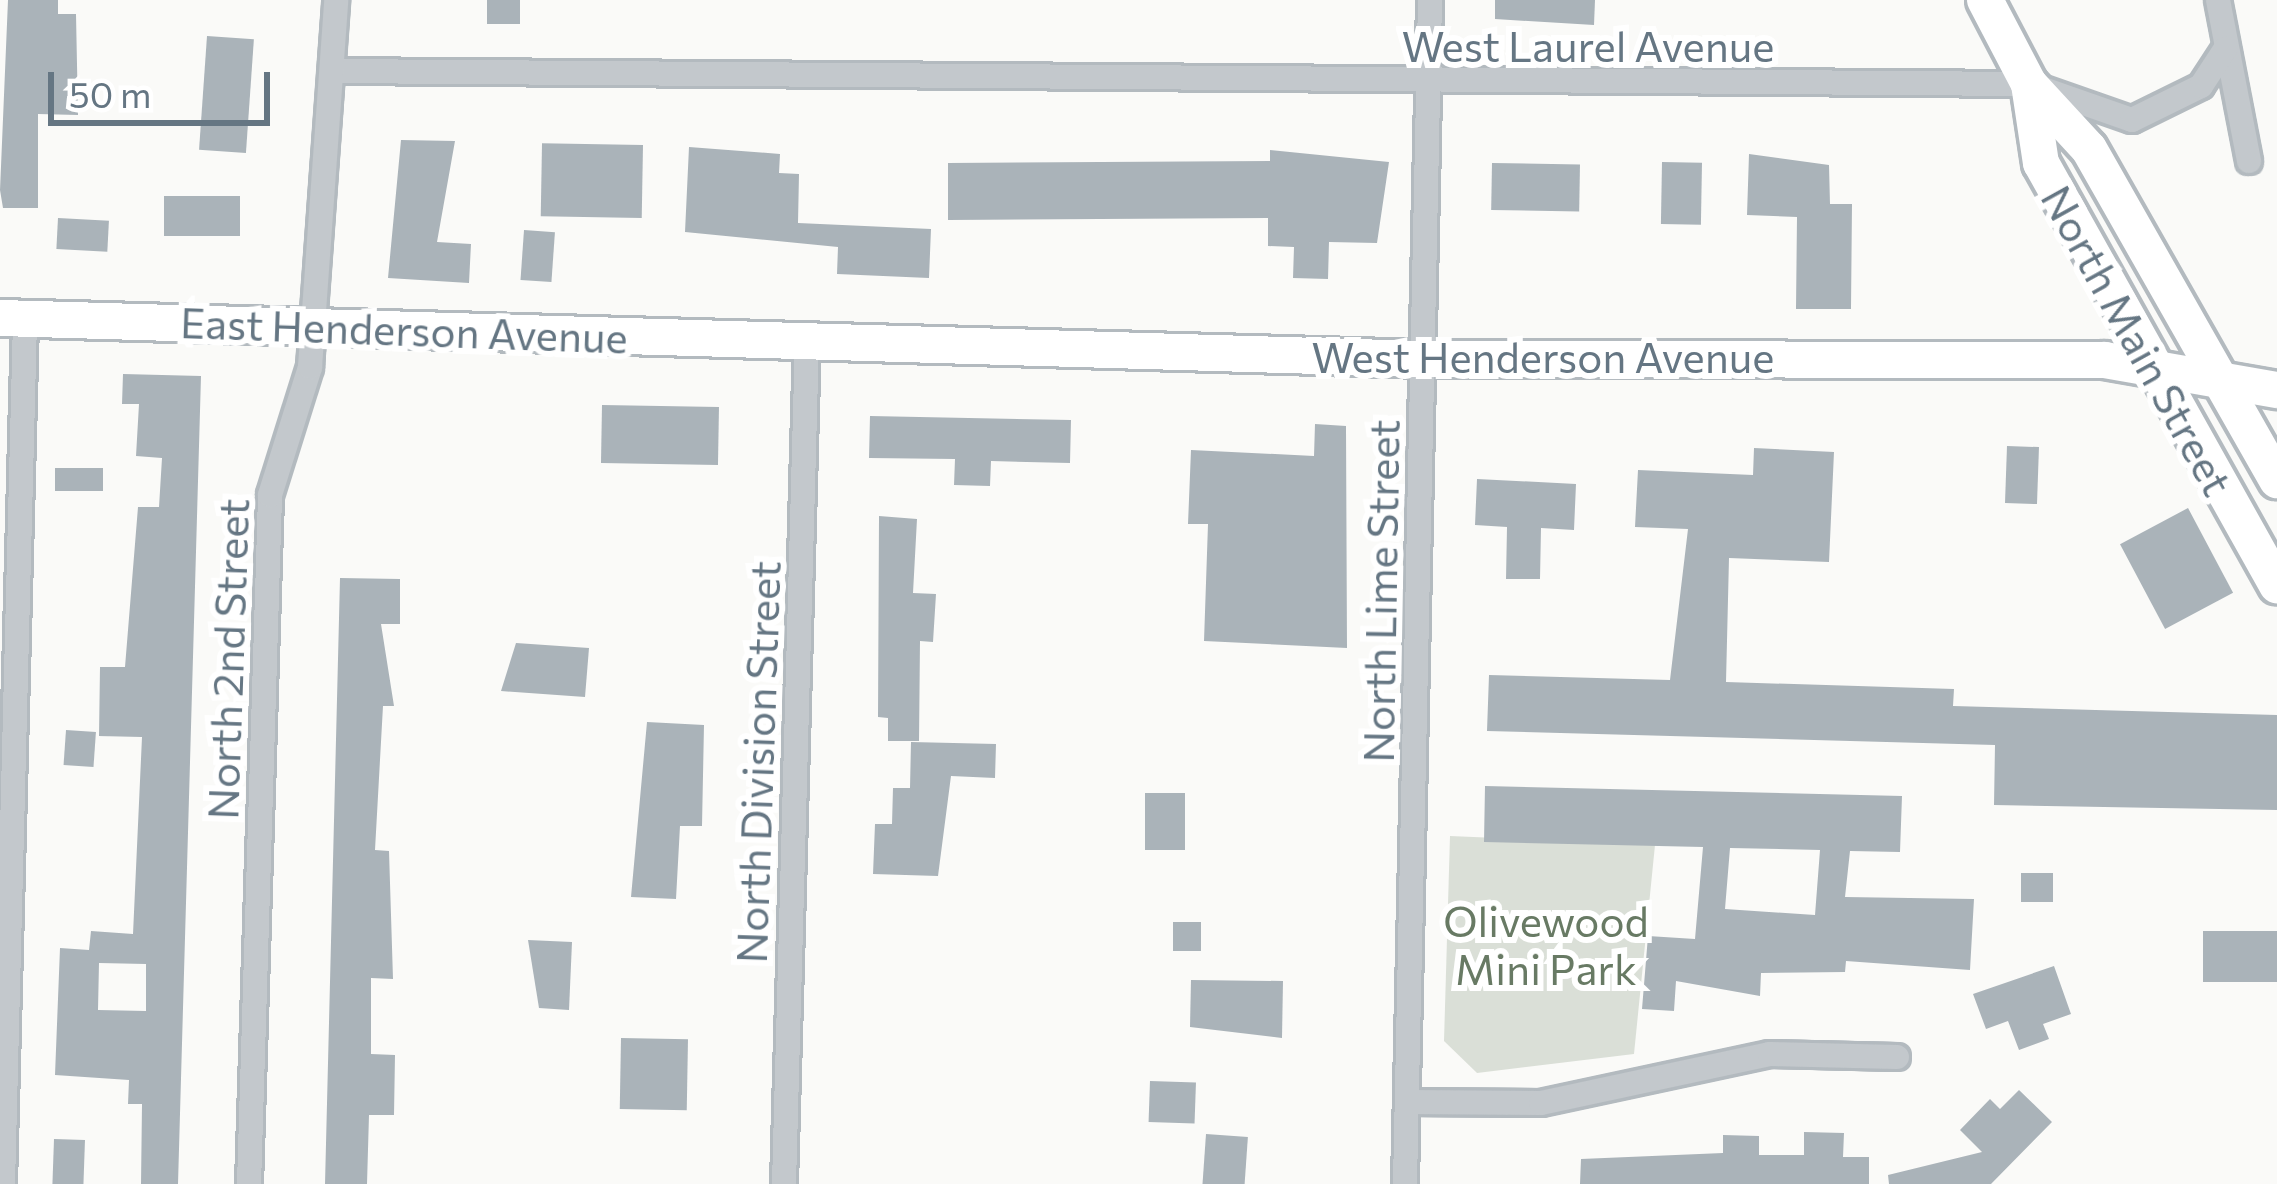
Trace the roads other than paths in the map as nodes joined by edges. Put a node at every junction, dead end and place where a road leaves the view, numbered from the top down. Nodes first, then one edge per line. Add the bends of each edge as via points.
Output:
1 (336, 0) edge
2 (1430, 0) edge
3 (1984, 0) edge
4 (2218, 0) edge
5 (2226, 48) junction
6 (333, 71) junction
7 (1429, 85) junction
8 (2029, 85) junction
9 (2249, 160) dead end
10 (13, 318) edge
11 (310, 328) junction
12 (807, 341) junction
13 (1425, 359) junction
14 (2149, 364) junction
15 (2214, 373) junction
16 (2277, 390) edge
17 (2277, 480) edge
18 (2277, 586) edge
19 (1897, 1057) dead end
20 (1407, 1102) junction
21 (3, 1184) edge
22 (248, 1184) edge
23 (784, 1184) edge
24 (1405, 1184) edge

1 - 6 street, North 2nd Street
2 - 7 street, North Lime Street
3 - 8 main road, North Main Street
4 - 5 street
5 - 8 street, West Laurel Avenue via 2201,86 2132,120
5 - 9 street
6 - 7 street, West Laurel Avenue
6 - 11 street, North 2nd Street
7 - 8 street, West Laurel Avenue
7 - 13 street, North Lime Street
8 - 14 main road, North Main Street via 2041,163
8 - 15 main road, North Main Street via 2089,148
10 - 11 main road, East Henderson Avenue
10 - 21 street
11 - 12 main road, East Henderson Avenue
11 - 22 street, North 2nd Street via 310,368 270,495
12 - 13 main road, West Henderson Avenue
12 - 23 street, North Division Street
13 - 14 main road, West Henderson Avenue
13 - 20 street, North Lime Street
14 - 15 main road, West Henderson Avenue
14 - 18 main road, North Main Street
15 - 16 main road, West Henderson Avenue
15 - 17 main road, North Main Street
19 - 20 street via 1744,1056 1555,1101
20 - 24 street, North Lime Street

